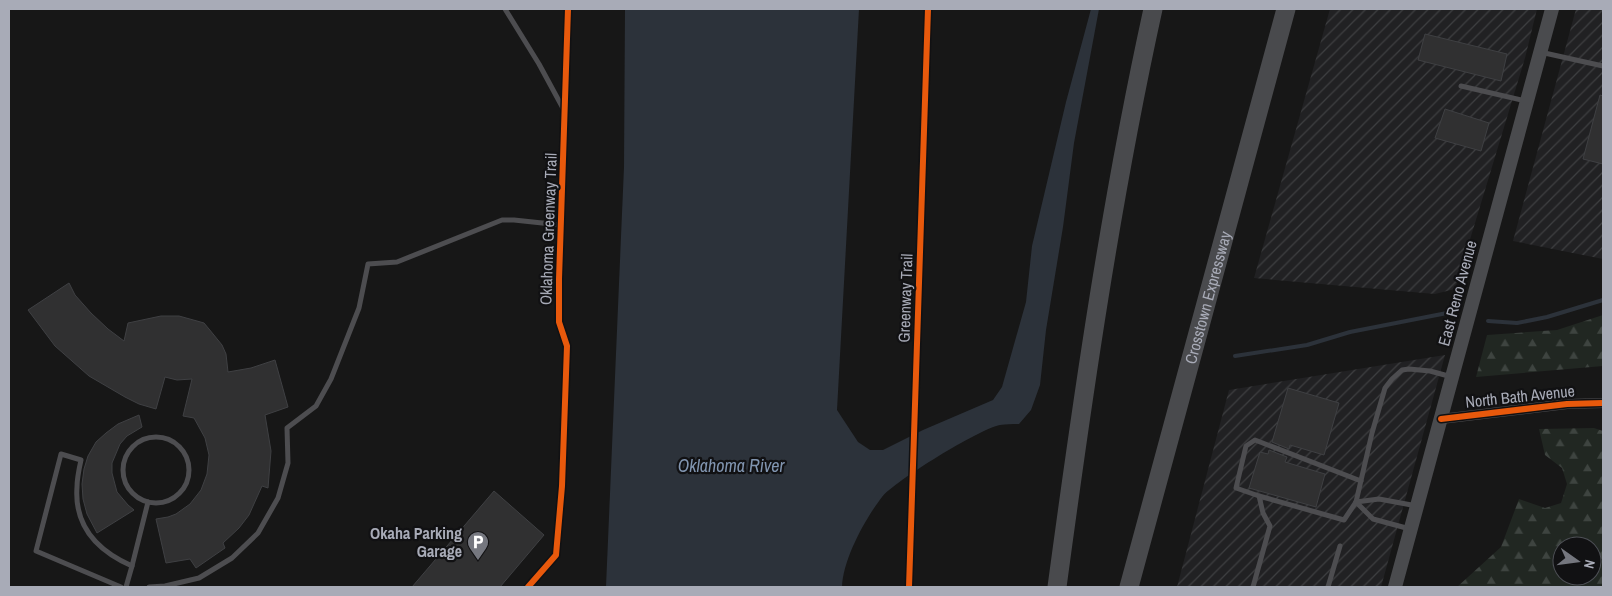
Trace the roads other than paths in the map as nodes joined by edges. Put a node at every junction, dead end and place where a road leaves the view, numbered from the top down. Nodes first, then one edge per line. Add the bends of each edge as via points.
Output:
1 (505, 9) edge
2 (1153, 9) edge
3 (1286, 9) edge
4 (1552, 9) edge
5 (1540, 52) junction
6 (1603, 66) edge
7 (1461, 86) dead end
8 (1527, 102) junction
9 (565, 112) road end
10 (561, 225) road end
11 (1452, 377) junction
12 (1603, 402) edge
13 (1441, 419) junction
14 (1361, 478) junction
15 (1259, 496) junction
16 (148, 502) junction
17 (1356, 502) junction
18 (1417, 506) junction
19 (1411, 530) junction
20 (1340, 546) dead end
21 (132, 566) junction
22 (121, 587) edge
23 (126, 587) edge
24 (149, 587) edge
25 (1057, 587) edge
26 (1129, 587) edge
27 (1253, 587) edge
28 (1328, 587) edge
29 (1395, 587) edge

1 - 9 lane
2 - 25 highway via 1105,265
3 - 26 highway, Crosstown Expressway
4 - 5 main road, East Reno Avenue
5 - 6 lane
5 - 8 main road, East Reno Avenue
7 - 8 lane
8 - 11 main road, East Reno Avenue
10 - 24 lane via 502,220 397,262 368,264 359,308 331,379 316,406 287,428 288,463 278,498 258,533 232,558 199,578
11 - 13 main road, East Reno Avenue
11 - 14 lane via 1409,369 1402,370 1392,379 1385,388
12 - 13 street, North Bath Avenue
13 - 18 main road, East Reno Avenue
14 - 15 lane via 1255,440 1246,446 1236,488
14 - 17 lane
15 - 17 lane via 1344,520
15 - 27 lane via 1270,526
16 - 16 lane via 157,504 178,496 189,476 186,454 169,439 158,436 137,442 124,459 124,480 129,490
16 - 21 lane
17 - 18 lane via 1379,499
17 - 19 lane via 1373,519
18 - 19 main road, East Reno Avenue
19 - 29 main road, East Reno Avenue
20 - 28 lane
21 - 22 lane via 106,552 93,540 81,519 77,503 81,460 61,454 36,551
21 - 23 lane

